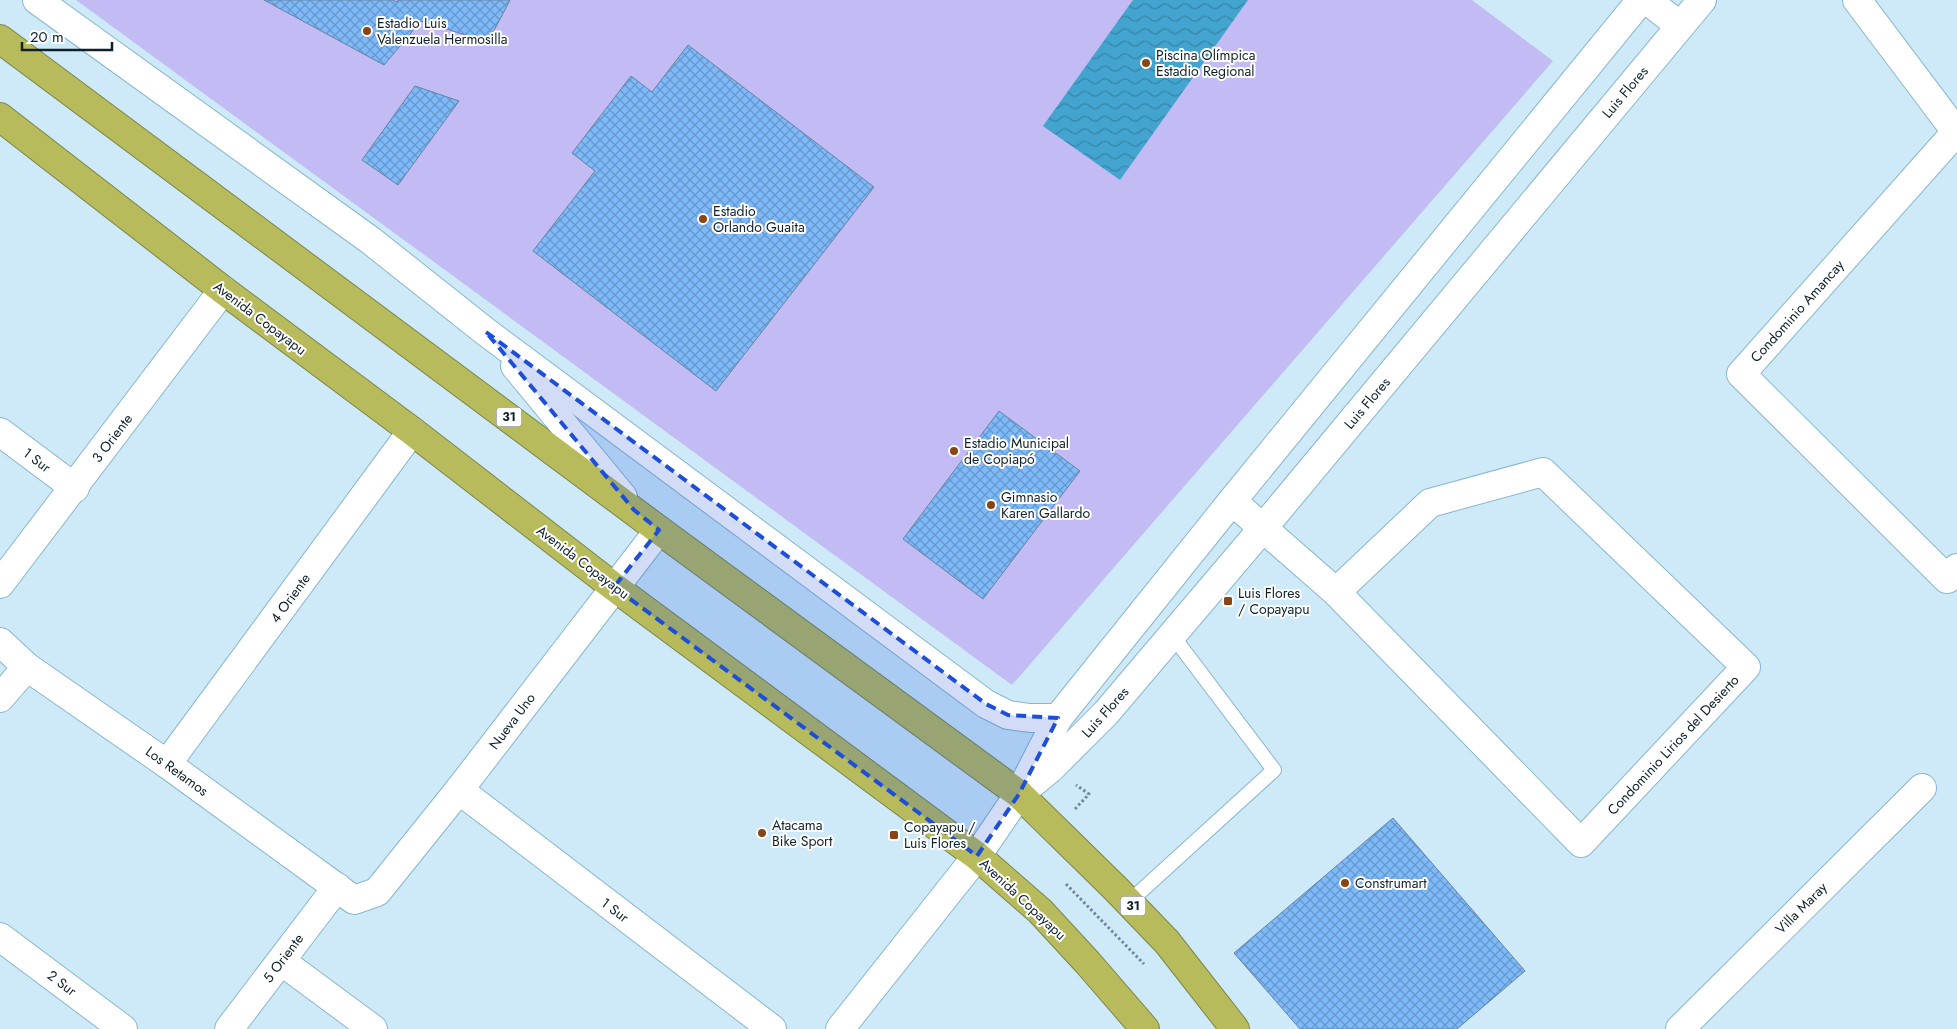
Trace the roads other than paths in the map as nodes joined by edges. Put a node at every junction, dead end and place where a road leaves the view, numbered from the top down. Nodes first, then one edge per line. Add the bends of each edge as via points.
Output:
1 (37, 0) edge
2 (1641, 0) edge
3 (1647, 0) edge
4 (1702, 0) edge
5 (1858, 0) edge
6 (1680, 26) junction
7 (0, 39) edge
8 (0, 117) edge
9 (1957, 132) edge
10 (223, 290) junction
11 (486, 332) junction
12 (412, 431) junction
13 (0, 432) edge
14 (75, 488) junction
15 (1232, 501) junction
16 (634, 510) junction
17 (1263, 528) junction
18 (659, 530) junction
19 (1957, 568) edge
20 (0, 584) edge
21 (614, 587) junction
22 (1336, 592) junction
23 (1172, 635) junction
24 (0, 642) edge
25 (27, 667) junction
26 (0, 698) edge
27 (1058, 718) junction
28 (168, 764) junction
29 (1922, 788) dead end
30 (459, 790) junction
31 (1019, 794) junction
32 (977, 856) junction
33 (346, 894) junction
34 (1129, 902) junction
35 (0, 937) edge
36 (281, 961) junction
37 (1140, 1027) edge
38 (123, 1029) edge
39 (229, 1029) edge
40 (374, 1029) edge
41 (772, 1029) edge
42 (840, 1029) edge
43 (1235, 1029) edge
44 (1680, 1029) edge

1 - 11 street via 370,240
2 - 15 street, Luis Flores
3 - 6 street
4 - 6 street, Luis Flores
5 - 9 street, Condominio Amancay
6 - 17 street, Luis Flores
7 - 16 highway, 31
8 - 10 highway, Avenida Copayapu
9 - 19 street, Condominio Amancay via 1741,374 1947,579
10 - 12 highway, Avenida Copayapu
10 - 14 street, 3 Oriente
11 - 16 street
11 - 27 street via 986,704 1008,715
12 - 21 highway, Avenida Copayapu
12 - 28 street, 4 Oriente
13 - 14 street, 1 Sur
14 - 20 street, 3 Oriente
15 - 17 street, Condominio Lirios del Desierto
15 - 27 street, Luis Flores
16 - 18 highway, 31
17 - 22 street, Condominio Lirios del Desierto
17 - 23 street, Luis Flores
18 - 21 street, Nueva Uno
18 - 31 highway, 31
21 - 30 street, Nueva Uno
21 - 32 highway, Avenida Copayapu
22 - 22 street, Condominio Lirios del Desierto via 1581,843 1746,667 1543,472 1430,503
23 - 31 street, Luis Flores via 1106,713 1050,769
23 - 34 lane via 1274,770
24 - 25 street, Los Retamos
25 - 26 street
25 - 28 street, Los Retamos
27 - 31 street, Luis Flores
28 - 33 street, Los Retamos
29 - 44 street, Villa Maray
30 - 33 street, Nueva Uno via 377,892
30 - 41 street, 1 Sur
31 - 32 street, Luis Flores
31 - 34 highway, 31
32 - 37 highway, Avenida Copayapu via 1040,911
32 - 42 street, Luis Flores
33 - 36 street, 5 Oriente
34 - 43 highway, 31 via 1167,942
35 - 38 street, 2 Sur
36 - 39 street, 5 Oriente
36 - 40 street

